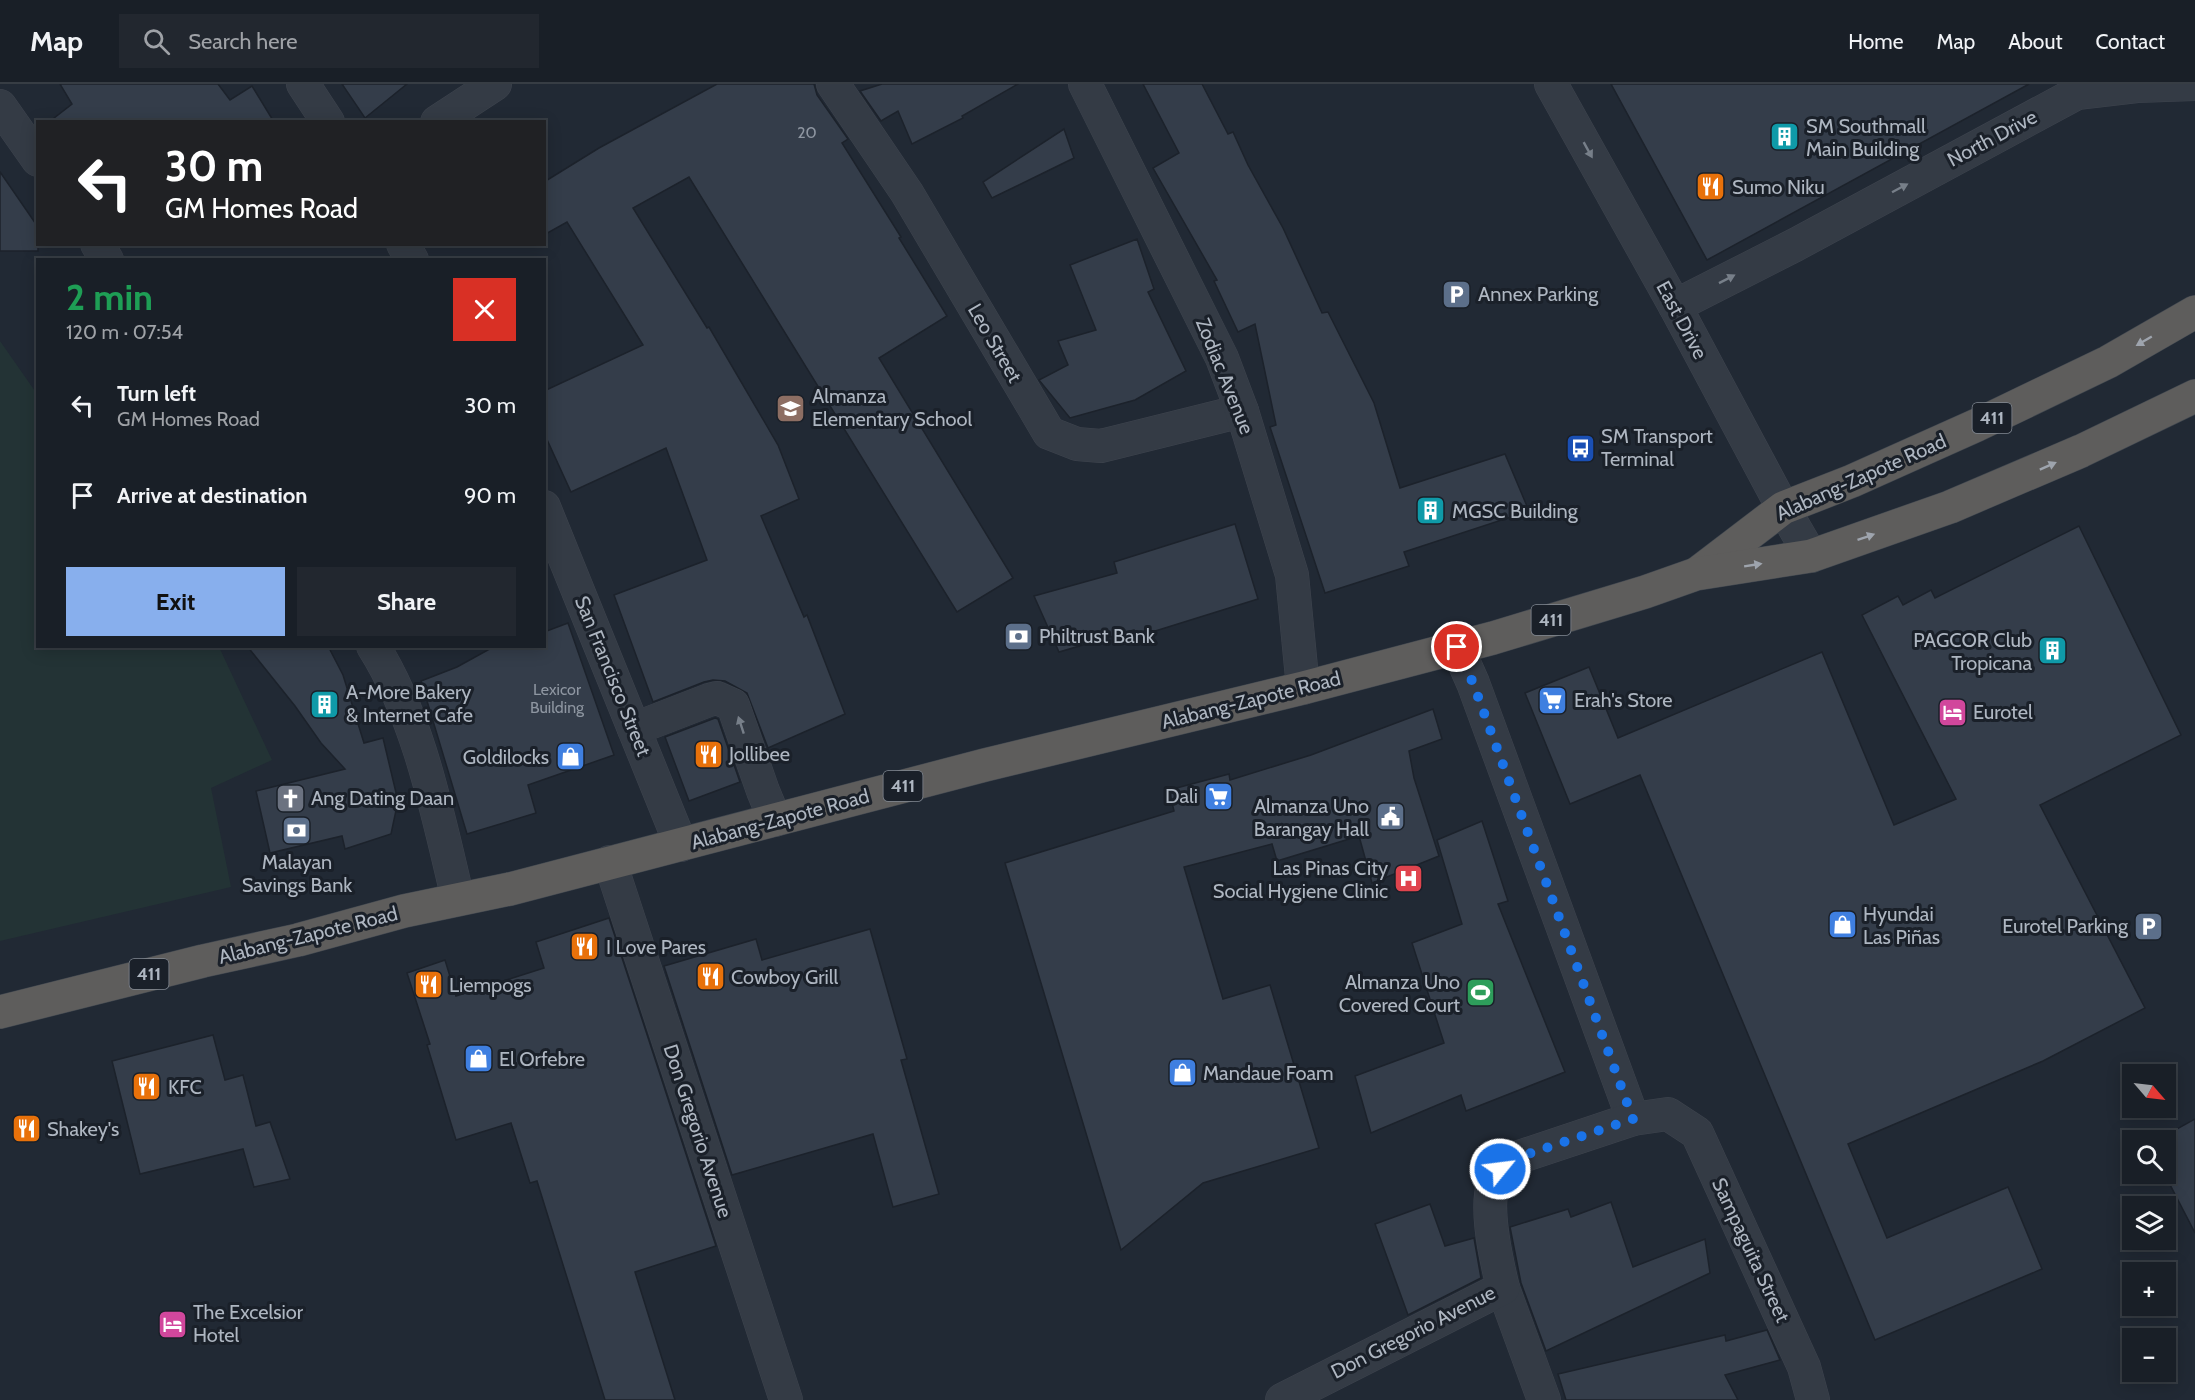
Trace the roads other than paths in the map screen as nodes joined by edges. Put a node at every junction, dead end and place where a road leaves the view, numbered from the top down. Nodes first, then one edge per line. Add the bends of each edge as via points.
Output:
1 (303, 84) edge
2 (495, 84) edge
3 (833, 84) edge
4 (1086, 84) edge
5 (1551, 84) edge
6 (2195, 84) edge
7 (0, 106) edge
8 (327, 120) edge
9 (440, 120) edge
10 (36, 157) edge
11 (1675, 306) junction
12 (2195, 312) edge
13 (2195, 396) edge
14 (1242, 411) junction
15 (1783, 508) junction
16 (546, 512) edge
17 (1811, 556) junction
18 (1696, 574) junction
19 (1457, 647) junction
20 (375, 648) edge
21 (1303, 688) junction
22 (634, 729) junction
23 (776, 820) junction
24 (681, 845) junction
25 (610, 862) junction
26 (458, 899) junction
27 (0, 1012) edge
28 (1668, 1114) joint
29 (1633, 1119) junction
30 (1503, 1288) junction
31 (1293, 1397) edge
32 (786, 1400) edge
33 (1544, 1400) edge
34 (1813, 1400) edge

1 - 8 street
2 - 9 street
3 - 14 street, Leo Street via 907,193 1049,432 1077,444 1101,446
4 - 14 street, Zodiac Avenue via 1222,358
5 -> 11 street, East Drive
11 -> 6 street, North Drive via 2077,93
7 - 10 street
11 - 15 street, East Drive
12 -> 15 highway, Alabang-Zapote Road / 411 via 2108,362 1977,425
17 -> 13 highway, Alabang-Zapote Road / 411 via 1959,504
14 - 21 street, Zodiac Avenue via 1292,575
15 - 17 street, East Drive
15 - 18 highway, Alabang-Zapote Road / 411
16 - 22 street, San Francisco Street
18 -> 17 highway, Alabang-Zapote Road / 411
18 - 19 highway, Alabang-Zapote Road / 411
19 - 21 highway, Alabang-Zapote Road / 411
19 - 29 street
20 - 26 street via 412,725
21 - 23 highway, Alabang-Zapote Road / 411
23 -> 22 street via 736,711 727,701 709,700
22 - 24 street, San Francisco Street
23 - 24 highway, Alabang-Zapote Road / 411
24 - 25 highway, Alabang-Zapote Road / 411
25 - 26 highway, Alabang-Zapote Road / 411
25 - 32 street, Don Gregorio Avenue
26 - 27 highway, Alabang-Zapote Road / 411
28 - 29 street, Don Gregorio Avenue
28 - 34 street, Sampaguita Street via 1697,1133 1804,1367
29 - 30 street, Don Gregorio Avenue via 1516,1158 1500,1169 1491,1192 1492,1244
30 - 31 street, Don Gregorio Avenue
30 - 33 street

